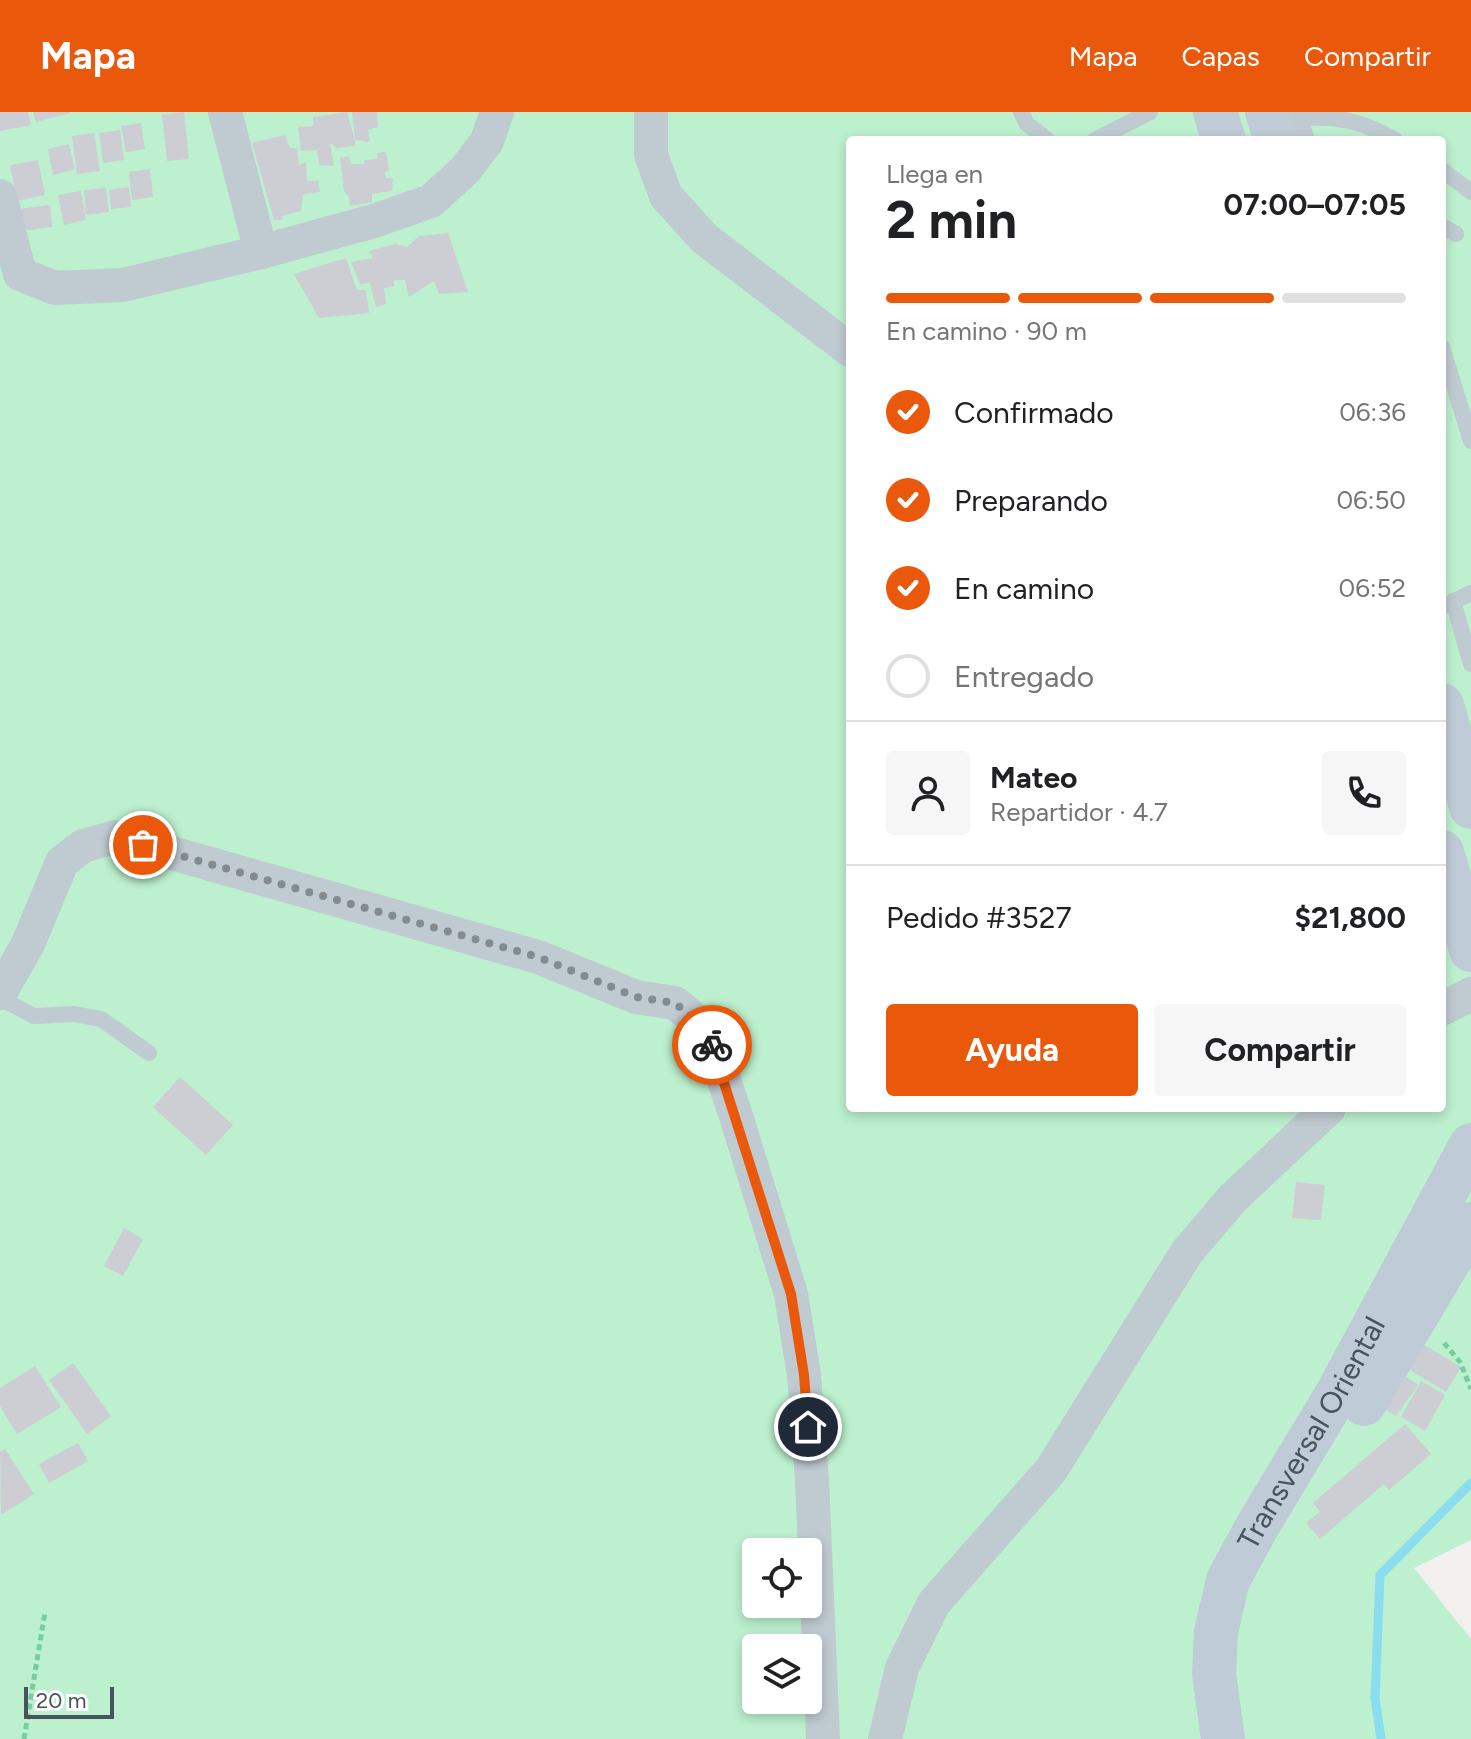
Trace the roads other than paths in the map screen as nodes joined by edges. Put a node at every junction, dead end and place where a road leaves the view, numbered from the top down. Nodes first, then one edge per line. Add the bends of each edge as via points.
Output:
1 (225, 112) edge
2 (497, 112) edge
3 (651, 112) edge
4 (1021, 112) edge
5 (1150, 112) edge
6 (1215, 112) edge
7 (1284, 126) edge
8 (1043, 136) edge
9 (1103, 136) edge
10 (1223, 136) edge
11 (1388, 136) edge
12 (1446, 173) edge
13 (1471, 192) edge
14 (0, 196) edge
15 (261, 252) junction
16 (846, 347) edge
17 (1446, 360) edge
18 (1471, 441) edge
19 (1471, 593) edge
20 (1448, 604) edge
21 (1471, 664) edge
22 (1446, 719) edge
23 (1471, 807) edge
24 (1446, 866) edge
25 (1471, 950) edge
26 (1471, 994) edge
27 (0, 995) edge
28 (1446, 1007) edge
29 (149, 1053) dead end
30 (1325, 1112) edge
31 (1471, 1145) edge
32 (1471, 1224) edge
33 (823, 1739) edge
34 (885, 1739) edge
35 (1223, 1739) edge
36 (1252, 1739) edge

1 - 15 street
2 - 15 street via 487,141 431,201
3 - 16 street via 651,155 666,196 704,238
4 - 8 lane
5 - 9 lane
6 - 10 main road
7 - 11 lane via 1333,117 1369,124
12 - 13 lane
14 - 15 street via 20,274 55,288 123,285
17 - 18 lane
19 - 20 lane
20 - 21 lane
22 - 23 main road
24 - 25 main road
26 - 28 street
27 - 29 lane via 34,1016 101,1019
27 - 33 street via 62,862 83,846 115,837 538,957 636,997 675,1003 707,1030 791,1294 812,1480
30 - 34 street via 1233,1198 1187,1252 1051,1470 934,1603 902,1668
31 - 35 main road, Transversal Oriental via 1338,1392 1228,1580 1216,1632 1214,1674
32 - 36 main road, Transversal Oriental via 1259,1581 1244,1649 1242,1696

